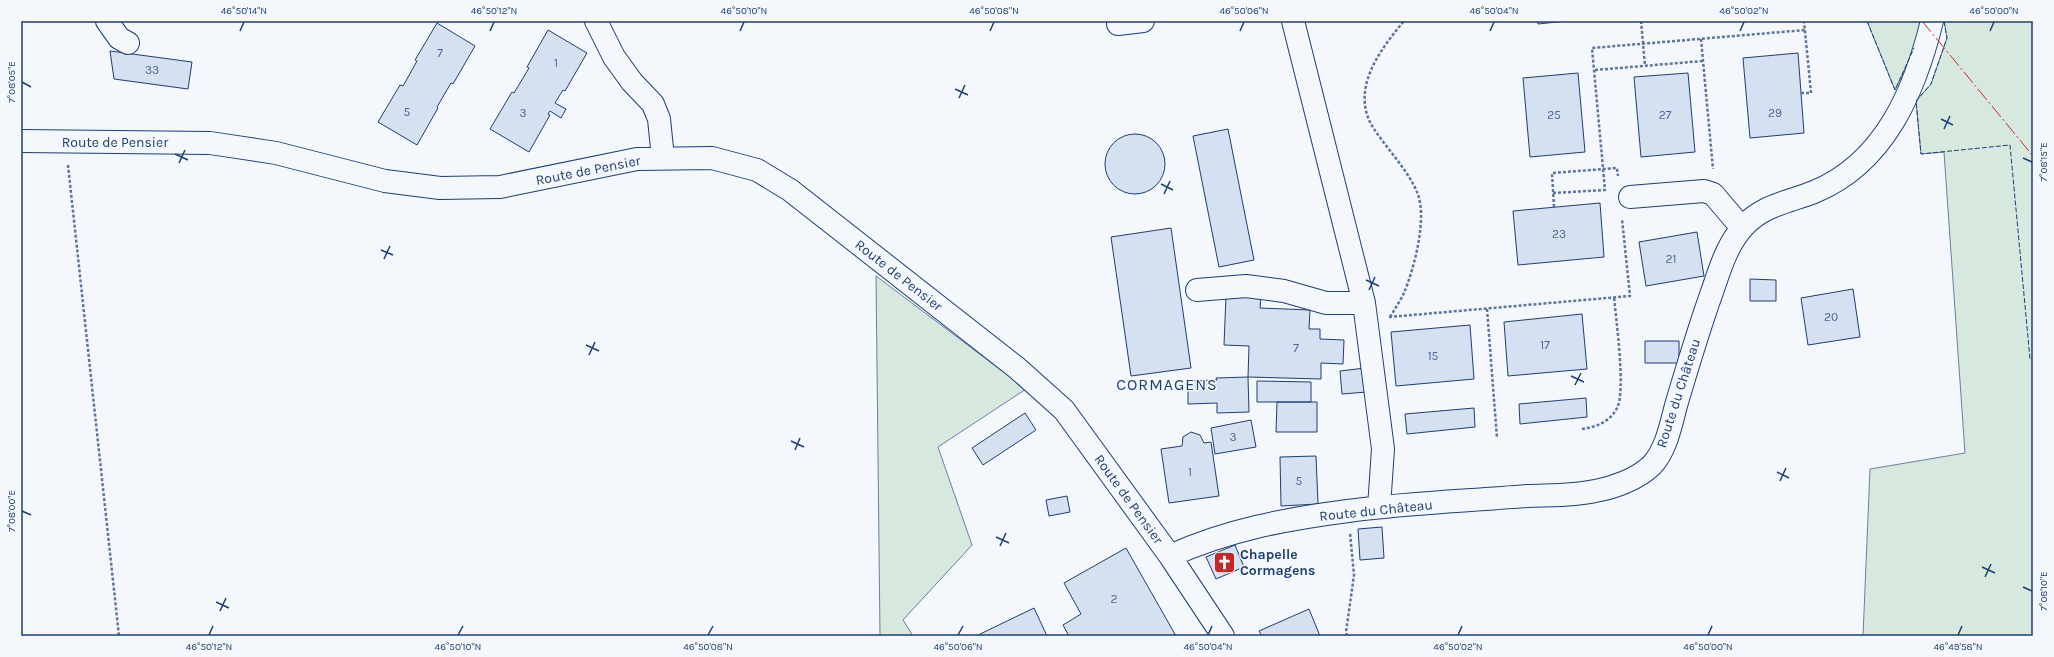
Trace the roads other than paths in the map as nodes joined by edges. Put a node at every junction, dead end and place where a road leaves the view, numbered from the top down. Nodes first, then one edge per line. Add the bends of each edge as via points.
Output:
1 (107, 21) edge
2 (596, 21) edge
3 (1143, 21) edge
4 (1293, 21) edge
5 (1932, 21) edge
6 (1118, 24) dead end
7 (128, 43) dead end
8 (21, 141) edge
9 (663, 158) junction
10 (1623, 198) road end
11 (1742, 228) junction
12 (1197, 290) dead end
13 (1365, 311) junction
14 (1379, 507) junction
15 (1170, 556) junction
16 (1223, 636) edge

1 - 7 street via 119,38
2 - 9 street via 614,57 632,82 653,104 659,119
3 - 6 street
4 - 13 street
5 - 11 street, Route du Château via 1922,61 1902,107 1881,142 1842,177 1814,192 1771,206
8 - 9 street, Route de Pensier via 210,143 276,153 385,182 440,188 500,187 637,159
9 - 15 street, Route de Pensier via 712,158 757,170 783,186 1017,368 1064,410
10 - 11 street via 1704,191 1713,194
11 - 14 street, Route du Château via 1723,261 1696,337 1666,442 1652,465 1633,479 1596,491
12 - 13 street via 1246,286 1284,291
13 - 14 street via 1383,449
14 - 15 street, Route du Château via 1258,525 1226,534
15 - 16 street, Route de Pensier

